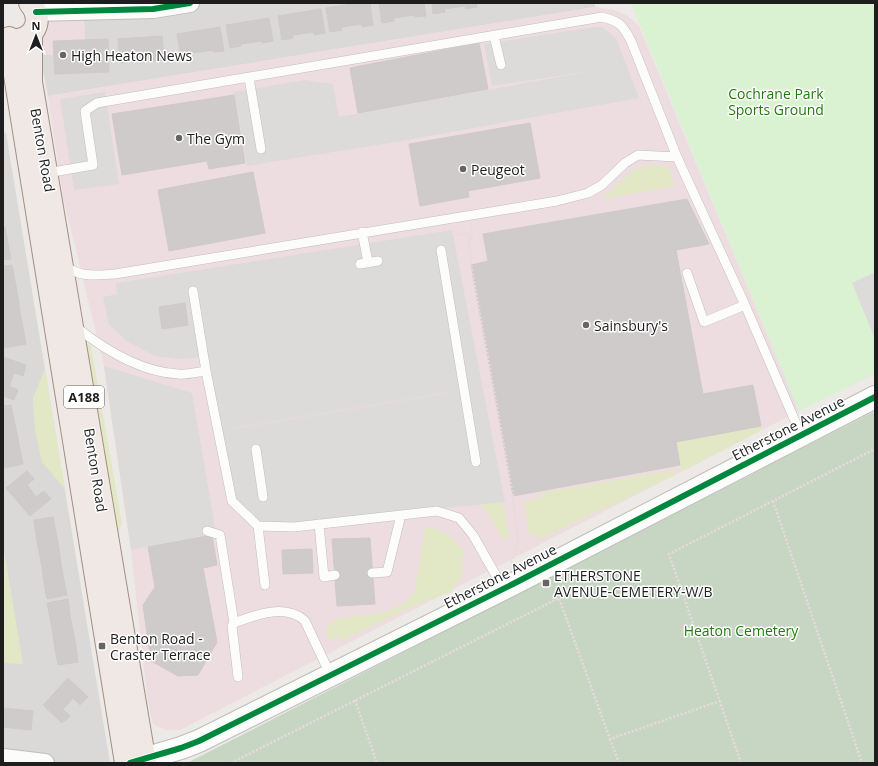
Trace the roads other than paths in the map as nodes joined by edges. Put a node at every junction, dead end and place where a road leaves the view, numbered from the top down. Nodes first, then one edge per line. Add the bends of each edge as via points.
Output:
1 (190, 3) edge
2 (154, 6) edge
3 (33, 7) edge
4 (31, 34) junction
5 (494, 36) junction
6 (6, 37) edge
7 (501, 65) dead end
8 (249, 78) junction
9 (262, 149) dead end
10 (677, 157) junction
11 (47, 173) junction
12 (362, 232) junction
13 (441, 250) dead end
14 (61, 261) junction
15 (378, 261) dead end
16 (687, 273) dead end
17 (194, 291) dead end
18 (745, 305) junction
19 (72, 324) junction
20 (206, 371) junction
21 (875, 397) edge
22 (801, 435) junction
23 (256, 448) dead end
24 (476, 462) dead end
25 (263, 497) dead end
26 (402, 515) junction
27 (319, 524) junction
28 (258, 526) junction
29 (207, 531) dead end
30 (372, 573) dead end
31 (335, 575) dead end
32 (265, 585) dead end
33 (503, 588) junction
34 (234, 622) junction
35 (330, 674) junction
36 (238, 677) dead end
37 (3, 758) edge
38 (136, 762) edge
39 (45, 763) edge

1 - 2 street
2 - 3 street
3 - 4 main road, A188 via 36,26
4 - 6 main road, A188 via 22,39
4 - 11 main road, Benton Road / A188 via 31,82
5 - 7 lane
5 - 8 lane
5 - 10 lane via 602,17 615,20 625,28 631,41
6 - 38 main road, Benton Road / A188
8 - 9 lane
8 - 11 lane via 97,103 85,111 93,165
10 - 12 lane via 638,154 624,163 602,185 588,193 557,201
10 - 18 lane
11 - 14 main road, Benton Road / A188
12 - 14 lane via 115,274 86,275 72,272
12 - 15 lane via 364,263
13 - 24 lane
14 - 19 main road, Benton Road / A188
16 - 18 lane via 704,322
17 - 20 lane
18 - 22 lane
19 - 20 lane via 100,347 129,361 179,374
19 - 38 main road, Benton Road / A188
20 - 28 lane via 232,501
21 - 22 street, Etherstone Avenue
22 - 33 street, Etherstone Avenue
23 - 25 lane
26 - 27 lane
26 - 30 lane via 388,572
26 - 33 lane via 438,511 459,518
27 - 28 lane via 294,528
27 - 31 lane via 324,577
28 - 32 lane
29 - 34 lane via 220,535
33 - 35 street, Etherstone Avenue
34 - 35 lane via 256,614 285,612 298,615 310,630
34 - 36 lane via 232,626
35 - 38 street, Etherstone Avenue via 199,741
37 - 39 street

